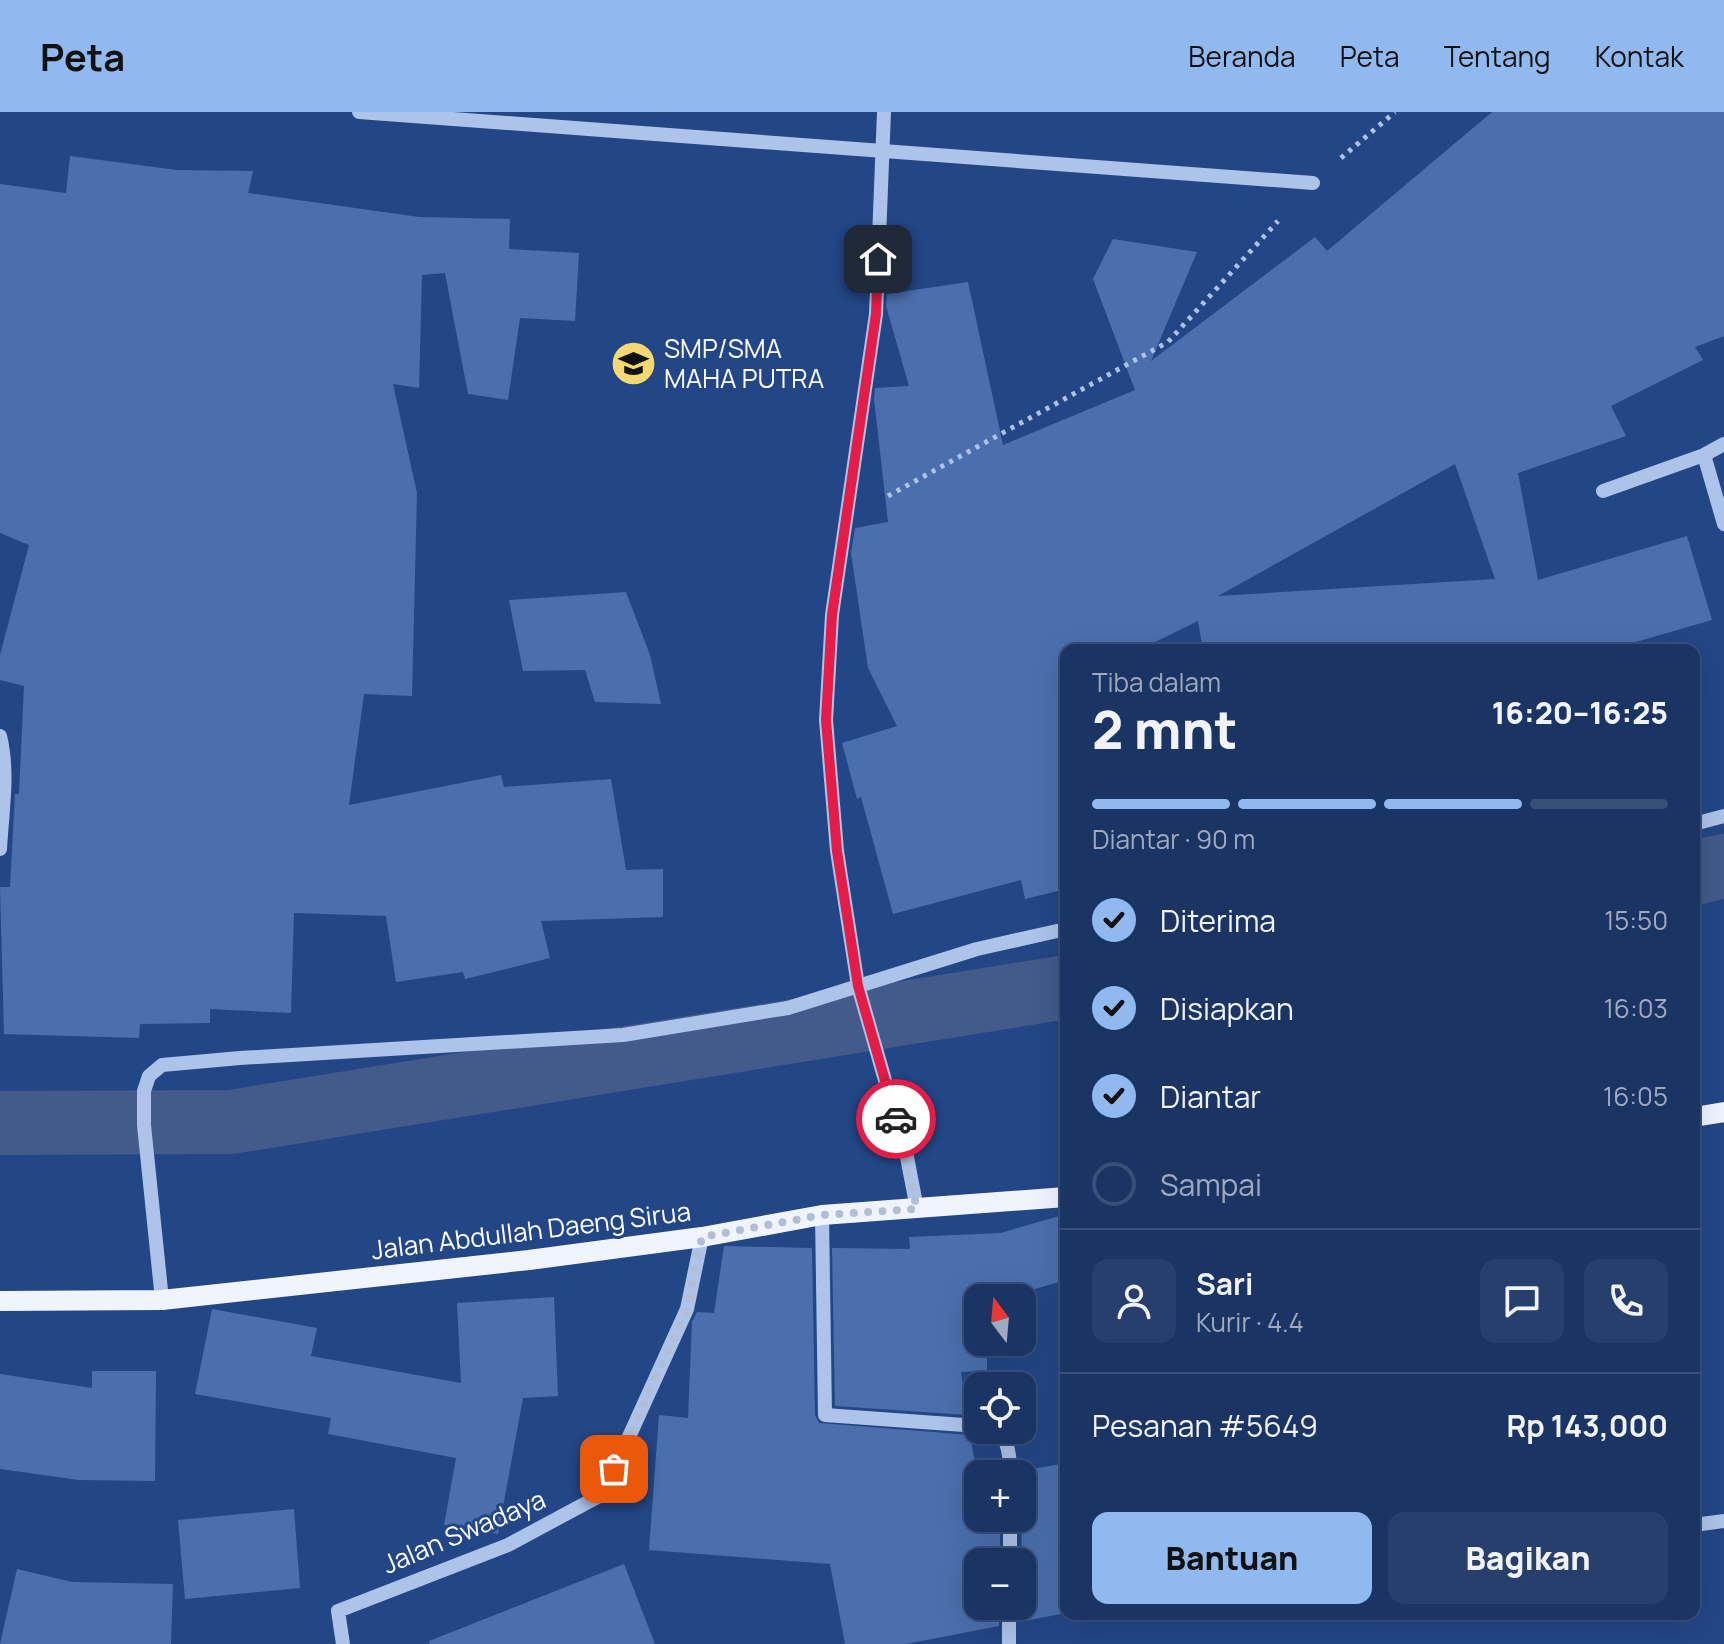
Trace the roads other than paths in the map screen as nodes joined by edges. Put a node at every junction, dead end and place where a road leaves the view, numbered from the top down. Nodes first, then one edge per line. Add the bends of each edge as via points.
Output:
1 (359, 112) edge
2 (884, 112) edge
3 (883, 149) junction
4 (1313, 183) road end
5 (1724, 444) edge
6 (1704, 455) junction
7 (1603, 491) dead end
8 (1724, 524) edge
9 (0, 736) edge
10 (1724, 816) edge
11 (1700, 822) edge
12 (0, 849) edge
13 (1060, 930) edge
14 (858, 986) junction
15 (1724, 1112) edge
16 (1700, 1116) edge
17 (1060, 1197) edge
18 (917, 1209) junction
19 (822, 1215) junction
20 (702, 1237) junction
21 (162, 1300) junction
22 (0, 1301) edge
23 (964, 1425) edge
24 (1724, 1521) edge
25 (1700, 1524) edge
26 (1009, 1620) edge
27 (343, 1644) edge
28 (1009, 1644) edge

1 - 3 street
2 - 3 street
3 - 4 street
3 - 14 street via 876,314 832,615 826,720 837,851
5 - 6 street
6 - 7 street
6 - 8 street
9 - 12 street
10 - 11 street
13 - 14 street via 977,949
14 - 18 street
14 - 21 street via 788,1008 623,1035 162,1065 149,1076 144,1091
15 - 16 main road
17 - 18 main road, Jalan Abdullah Daeng Sirua
18 - 19 main road, Jalan Abdullah Daeng Sirua
19 - 20 main road, Jalan Abdullah Daeng Sirua
19 - 23 street via 825,1415
20 - 21 main road, Jalan Abdullah Daeng Sirua
20 - 27 street, Jalan Swadaya via 687,1309 603,1494 508,1545 338,1611
21 - 22 main road, Jalan Abdullah Daeng Sirua
24 - 25 street
26 - 28 street

